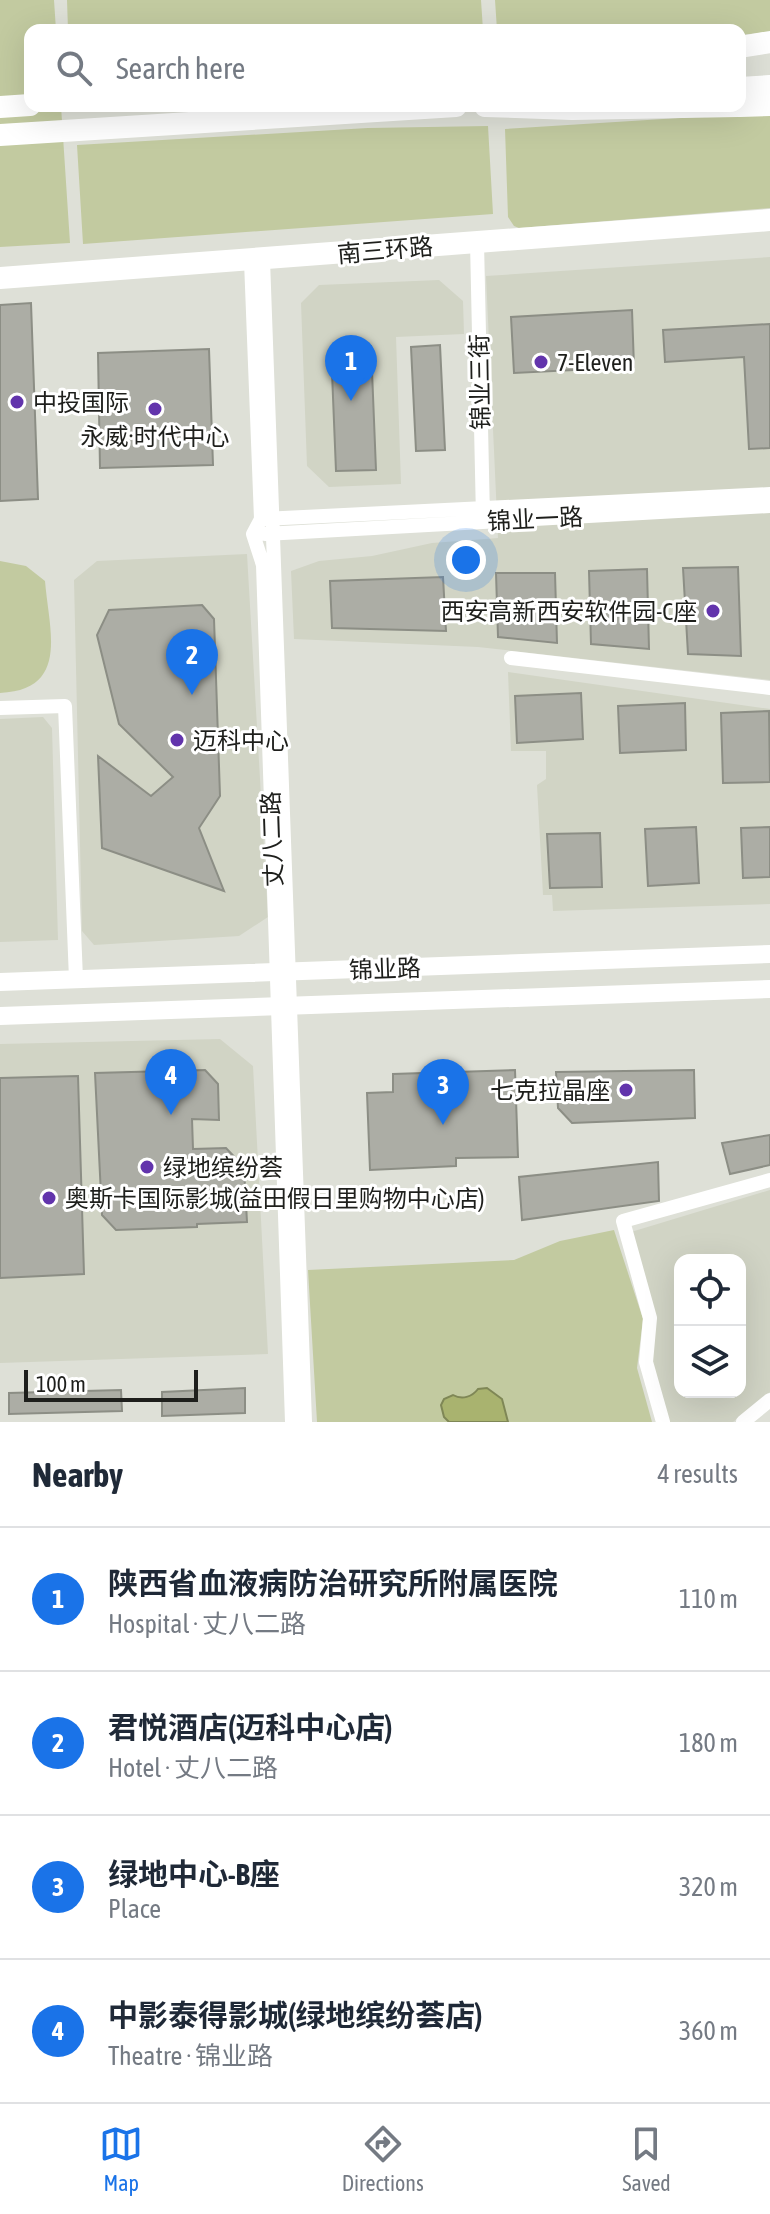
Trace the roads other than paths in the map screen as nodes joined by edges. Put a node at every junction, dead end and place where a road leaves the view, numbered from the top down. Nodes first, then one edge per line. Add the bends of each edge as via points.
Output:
1 (770, 42) edge
2 (746, 46) edge
3 (770, 57) edge
4 (746, 59) edge
5 (770, 86) edge
6 (746, 88) edge
7 (24, 105) edge
8 (770, 105) edge
9 (746, 106) edge
10 (0, 107) edge
11 (362, 112) edge
12 (0, 135) edge
13 (770, 220) edge
14 (477, 242) junction
15 (257, 260) junction
16 (0, 278) edge
17 (770, 494) edge
18 (770, 506) edge
19 (483, 516) junction
20 (269, 524) junction
21 (511, 658) dead end
22 (770, 688) edge
23 (0, 708) edge
24 (770, 954) edge
25 (283, 972) junction
26 (76, 979) junction
27 (0, 982) edge
28 (770, 989) edge
29 (284, 1007) junction
30 (0, 1016) edge
31 (770, 1180) edge
32 (770, 1400) edge
33 (292, 1422) edge
34 (305, 1422) edge
35 (663, 1422) edge
36 (743, 1422) edge

1 - 2 highway
3 - 4 highway
5 - 6 highway
7 - 10 highway
8 - 9 highway
11 - 12 highway
13 - 14 highway, 南三环路
14 - 15 highway, 南三环路
14 - 19 street, 锦业三街
15 - 16 highway, 南三环路
15 - 20 street, 丈八二路
17 - 19 street, 锦业一路
18 - 19 street, 锦业一路
19 - 20 street, 锦业一路
20 - 25 street, 丈八二路
20 - 25 street, 丈八二路 via 253,534 263,565
21 - 22 street
23 - 26 street via 65,706
24 - 25 main road, 锦业路
25 - 26 main road, 锦业路
25 - 29 street, 丈八二路
26 - 27 main road, 锦业路
28 - 29 main road, 锦业路
29 - 30 main road, 锦业路
29 - 33 street, 丈八二路
29 - 34 street, 丈八二路
31 - 35 street via 623,1221 650,1318 646,1362
32 - 36 street

